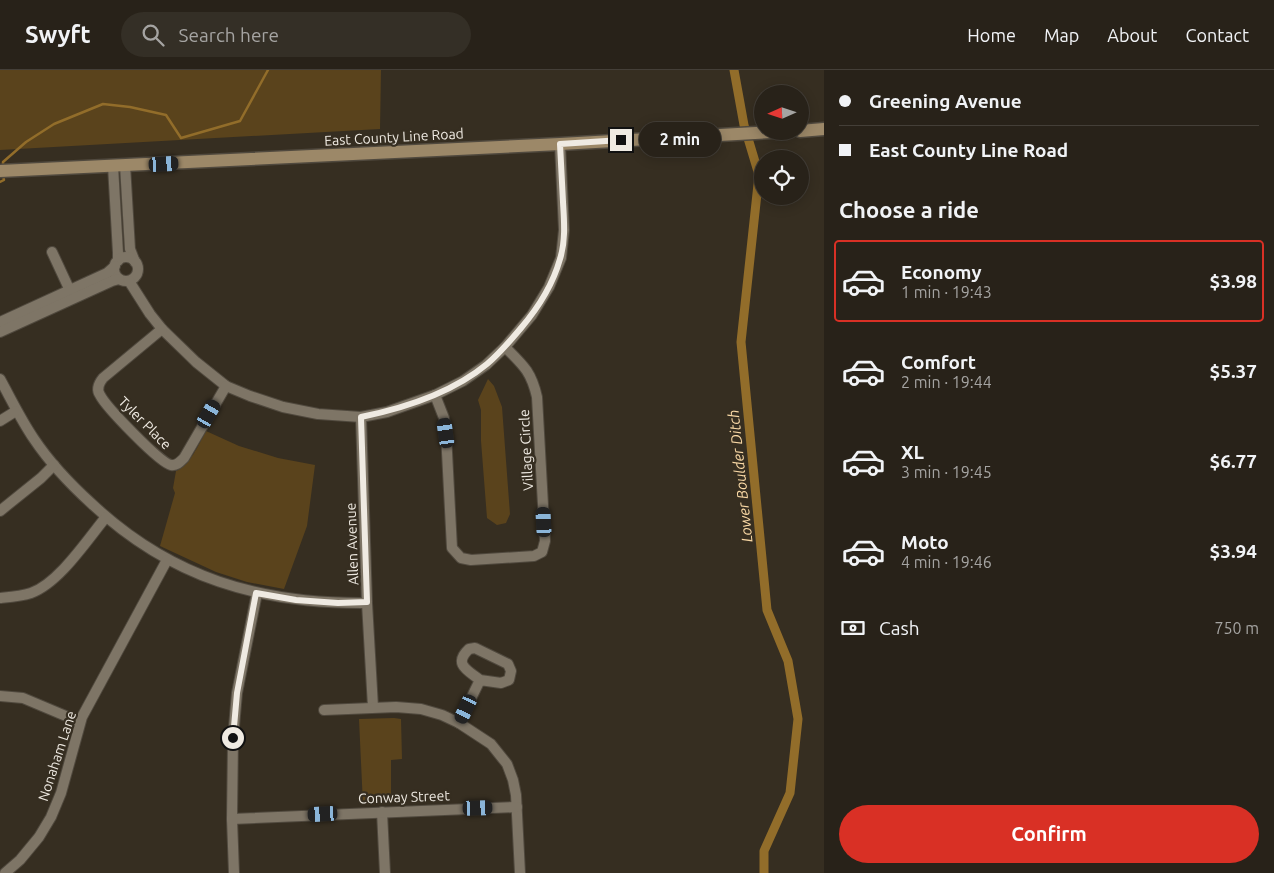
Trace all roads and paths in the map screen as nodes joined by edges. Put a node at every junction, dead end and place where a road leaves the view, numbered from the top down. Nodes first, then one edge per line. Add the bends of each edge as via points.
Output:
1 (824, 129) edge
2 (809, 130) edge
3 (754, 134) edge
4 (560, 144) junction
5 (119, 166) junction
6 (6, 171) edge
7 (52, 252) dead end
8 (135, 262) junction
9 (116, 264) junction
10 (124, 280) junction
11 (71, 294) junction
12 (0, 322) edge
13 (162, 329) junction
14 (0, 332) edge
15 (505, 347) junction
16 (0, 379) edge
17 (226, 386) junction
18 (435, 395) junction
19 (16, 411) junction
20 (361, 417) junction
21 (0, 421) edge
22 (54, 465) junction
23 (0, 511) edge
24 (106, 518) junction
25 (167, 560) junction
26 (256, 593) junction
27 (0, 598) edge
28 (367, 602) junction
29 (480, 680) junction
30 (0, 696) edge
31 (373, 707) junction
32 (324, 710) dead end
33 (80, 722) junction
34 (459, 723) junction
35 (517, 807) junction
36 (382, 812) junction
37 (232, 819) junction
38 (5, 873) edge
39 (234, 873) edge
40 (385, 873) edge
41 (520, 873) edge

1 - 2 main road
3 - 4 main road, East County Line Road
4 - 5 main road, East County Line Road
4 - 15 street via 564,230 561,258 532,315
5 - 6 main road, East County Line Road
5 - 8 street via 130,249
5 - 9 street
7 - 11 street
8 - 9 street via 124,258
8 - 10 street via 136,276
9 - 10 street via 115,274
9 - 11 street
10 - 11 street
10 - 13 street
11 - 12 street
11 - 14 street
13 - 17 street
13 - 17 street, Tyler Place via 103,378 98,388 99,395 150,449 168,464 180,463
15 - 18 street via 486,365
15 - 18 street, Village Circle via 530,374 537,397 545,541 542,552 534,556 471,560 461,558 452,548 446,433
16 - 19 street
17 - 20 street via 283,407
18 - 20 street via 387,412
19 - 21 street
19 - 22 street
20 - 28 street, Allen Avenue
22 - 23 street
22 - 24 street
24 - 25 street
24 - 27 street via 76,555 46,584 31,593
25 - 26 street
25 - 33 street, Nonaham Lane
26 - 28 street via 296,600
26 - 37 street via 237,693
28 - 31 street, Allen Avenue
29 - 29 street via 463,667 464,653 469,648 476,648 508,664 511,671 509,680 501,683
29 - 34 street
30 - 33 street via 23,698
31 - 32 street
31 - 34 street via 421,710
33 - 38 street, Nonaham Lane via 51,817 20,860
34 - 35 street via 491,744 507,764
35 - 36 street, Conway Street
35 - 41 street
36 - 37 street, Conway Street
36 - 40 street
37 - 39 street

